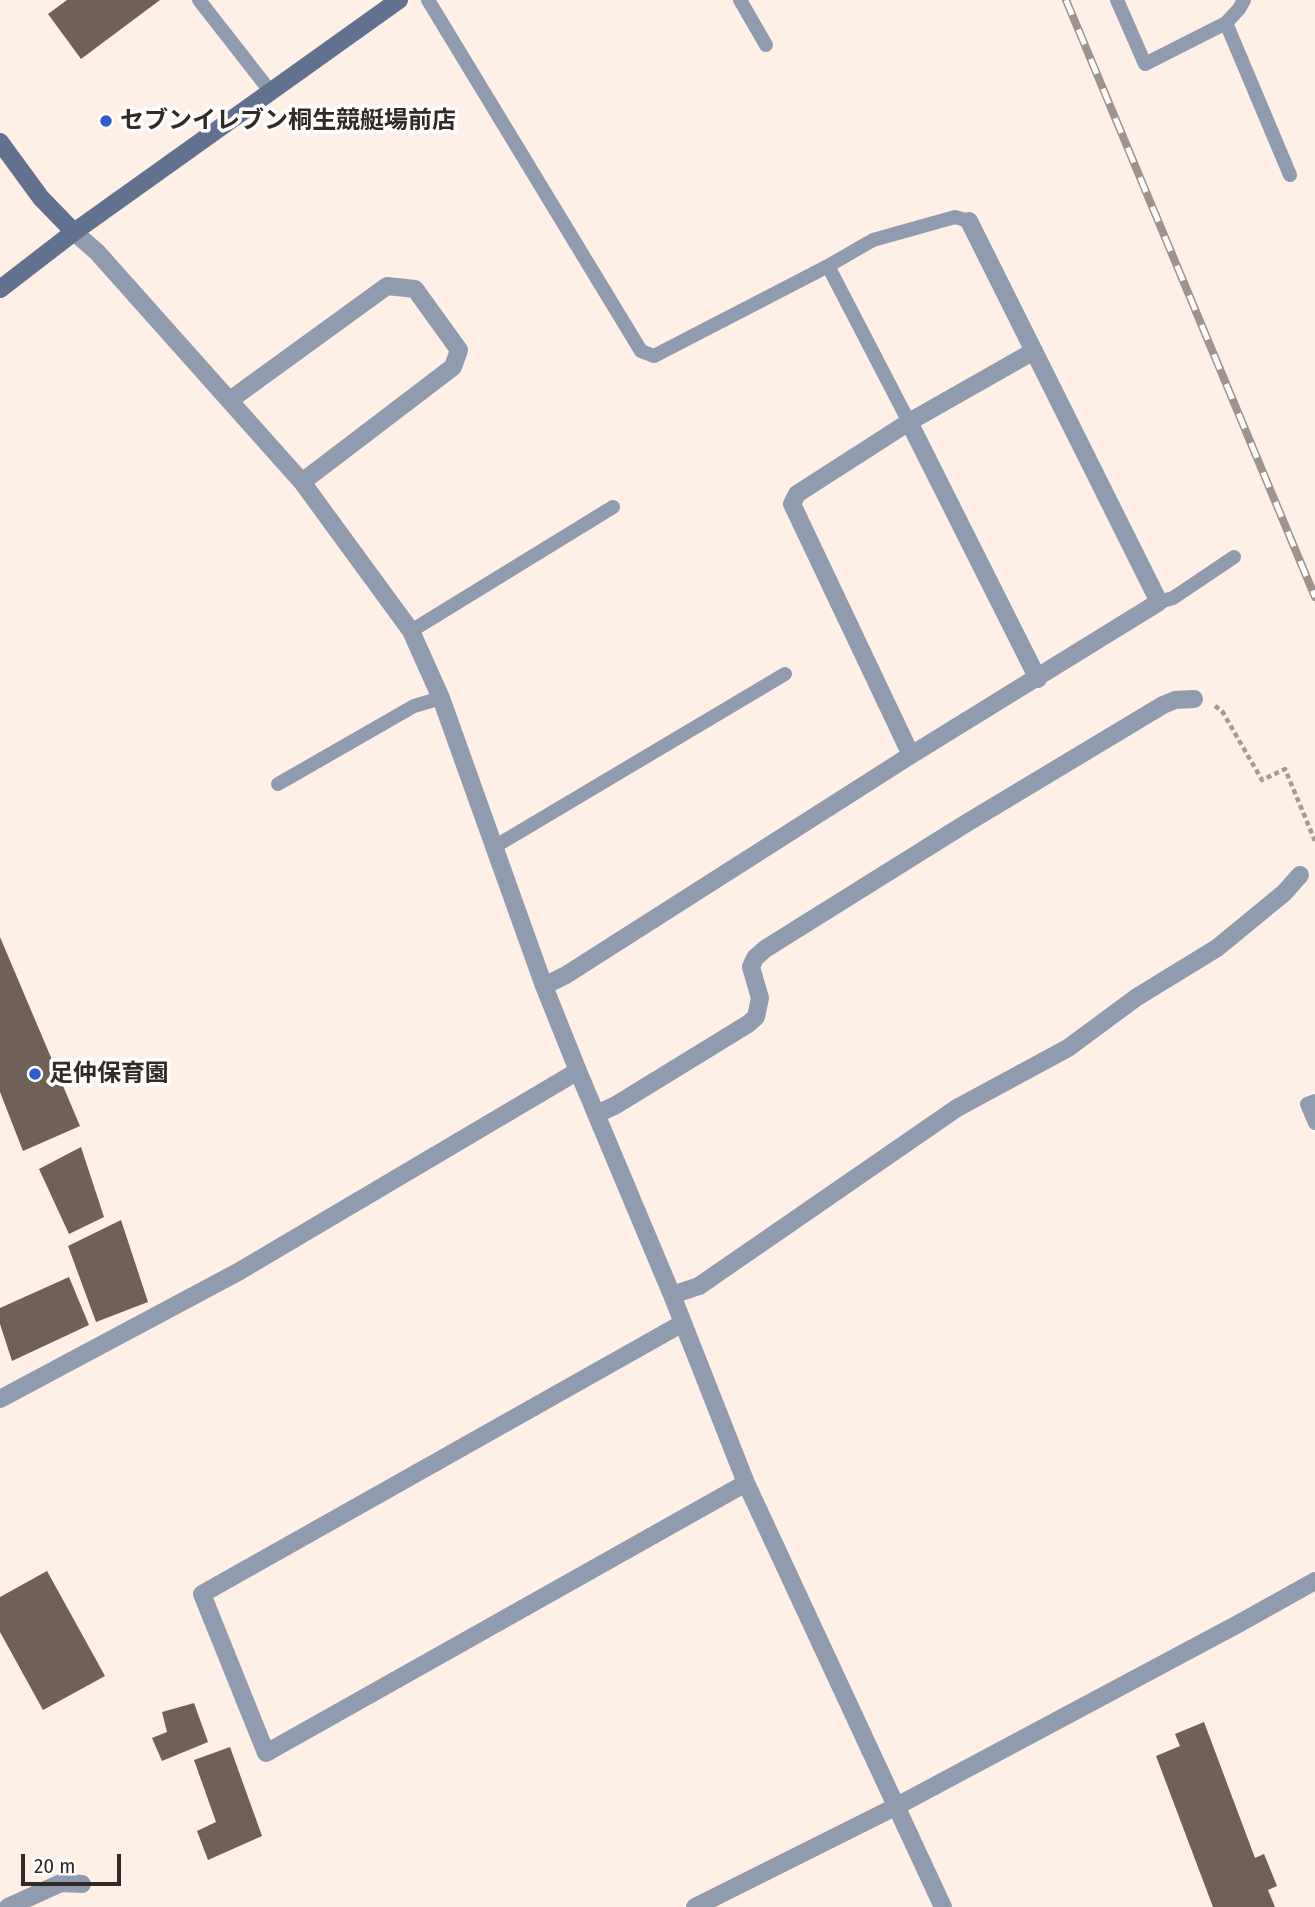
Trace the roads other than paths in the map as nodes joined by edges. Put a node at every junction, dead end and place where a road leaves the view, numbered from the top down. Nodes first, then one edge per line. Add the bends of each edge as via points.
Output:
1 (199, 0) edge
2 (400, 0) edge
3 (428, 0) edge
4 (740, 0) edge
5 (1117, 0) edge
6 (1244, 0) edge
7 (1226, 23) junction
8 (766, 45) dead end
9 (270, 91) junction
10 (0, 142) edge
11 (1290, 175) dead end
12 (969, 221) joint
13 (74, 232) junction
14 (828, 266) junction
15 (0, 289) edge
16 (1034, 351) junction
17 (230, 400) junction
18 (909, 422) junction
19 (302, 482) junction
20 (612, 507) dead end
21 (1234, 557) dead end
22 (1159, 602) junction
23 (411, 631) junction
24 (785, 674) dead end
25 (1038, 679) junction
26 (441, 698) junction
27 (1194, 699) road end
28 (911, 755) junction
29 (278, 784) dead end
30 (494, 847) junction
31 (1300, 875) dead end
32 (544, 986) junction
33 (578, 1071) junction
34 (1315, 1101) edge
35 (597, 1114) junction
36 (1315, 1123) edge
37 (672, 1295) junction
38 (683, 1323) junction
39 (0, 1399) edge
40 (747, 1483) junction
41 (1315, 1581) edge
42 (897, 1806) junction
43 (82, 1884) dead end
44 (8, 1907) edge
45 (695, 1907) edge
46 (943, 1907) edge

1 - 9 lane
2 - 9 street
3 - 14 lane via 641,351 654,356
4 - 8 lane
5 - 7 lane via 1145,64
6 - 7 lane
7 - 11 lane
9 - 13 street
10 - 13 street via 41,198
12 - 14 lane via 955,217 873,240
12 - 16 street
13 - 15 street
13 - 17 street
14 - 18 lane
16 - 18 street
16 - 22 street
17 - 19 street
17 - 19 street via 387,286 415,289 459,350 453,367
18 - 25 street
18 - 28 street via 797,495 792,504
19 - 23 street
20 - 23 lane
21 - 22 lane via 1173,598
22 - 25 street
23 - 26 street
24 - 30 lane
25 - 28 street
26 - 29 lane via 414,706
26 - 30 street
27 - 35 street via 1163,705 765,949 751,967 760,998 756,1017
28 - 32 street
30 - 32 street
31 - 37 street via 1217,948 1137,997 1068,1048 957,1108 699,1286
32 - 33 street
33 - 35 street
33 - 39 street via 238,1272
34 - 36 lane via 1307,1104
35 - 37 street
37 - 38 street
38 - 40 street
38 - 40 street via 202,1594 266,1753
40 - 42 street
41 - 42 street
42 - 45 street
42 - 46 street
43 - 44 street via 61,1883

